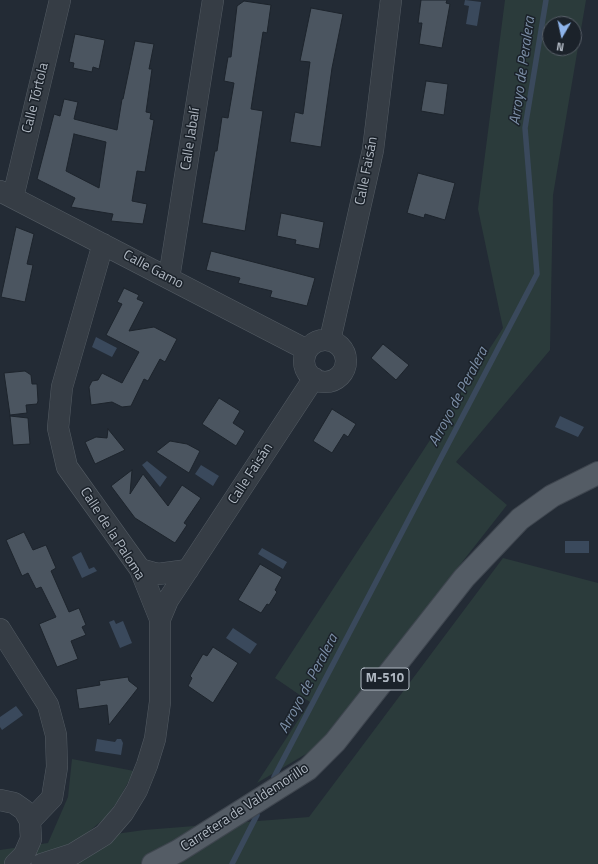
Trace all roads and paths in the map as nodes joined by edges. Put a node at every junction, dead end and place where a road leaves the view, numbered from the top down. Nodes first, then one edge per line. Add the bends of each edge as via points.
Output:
1 (60, 0) edge
2 (213, 0) edge
3 (391, 0) edge
4 (6, 194) edge
5 (103, 244) junction
6 (169, 278) junction
7 (330, 340) junction
8 (307, 350) junction
9 (314, 378) junction
10 (598, 473) edge
11 (140, 569) junction
12 (188, 570) junction
13 (160, 619) junction
14 (0, 629) edge
15 (0, 800) edge
16 (31, 830) junction
17 (49, 862) edge
18 (15, 864) edge
19 (153, 864) edge

1 - 4 street, Calle Tórtola
2 - 6 street, Calle Jabalí
3 - 7 street, Calle Faisán via 372,150
4 - 5 street, Calle Gamo
5 - 6 street, Calle Gamo
5 - 11 street, Calle de la Paloma via 62,387 58,428 67,467
6 - 8 street, Calle Gamo
7 - 8 street via 321,340
7 - 9 street via 338,344 344,352 344,369 339,376 331,380
8 - 9 street via 305,366
9 - 12 street, Calle Faisán
10 - 19 main road, Carretera de Valdemorillo / M-510 via 552,496 520,519 464,578 335,742 308,769
11 - 12 street via 158,574
11 - 13 street, Calle de la Paloma
12 - 13 street, Calle Faisán via 168,600
13 - 17 street, Calle de la Paloma via 160,702 155,739 137,790 124,812 104,835 73,854
14 - 16 street via 48,705 56,735 57,767 52,798
15 - 16 street, Calle de la Paloma via 14,803 24,810
16 - 17 street, Calle de la Paloma via 39,852
16 - 18 street via 24,855

